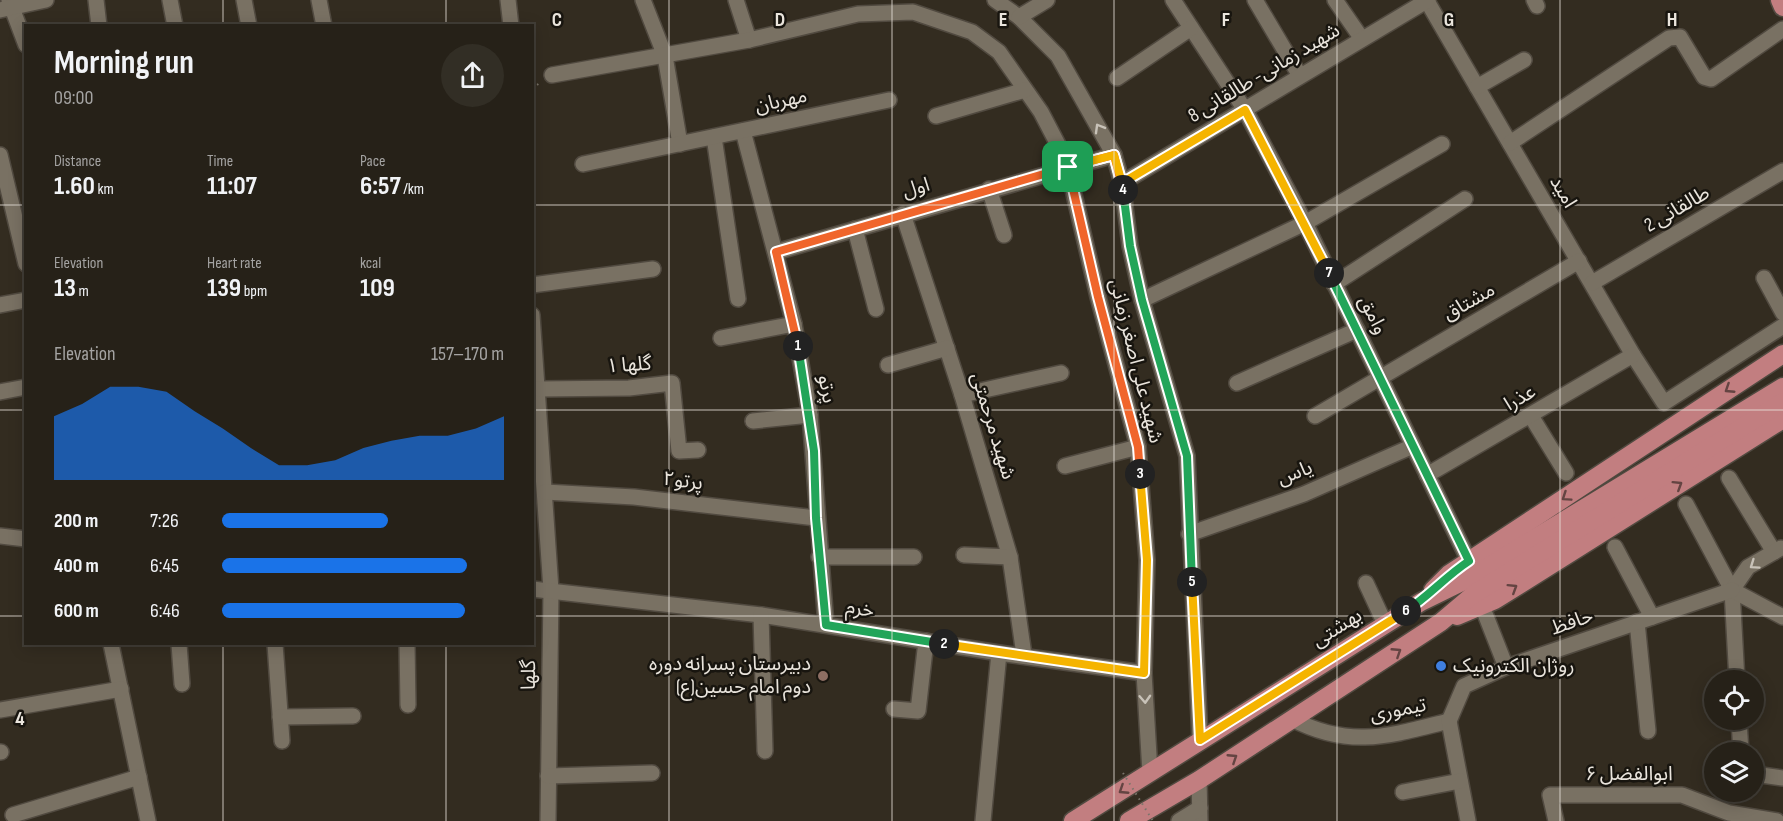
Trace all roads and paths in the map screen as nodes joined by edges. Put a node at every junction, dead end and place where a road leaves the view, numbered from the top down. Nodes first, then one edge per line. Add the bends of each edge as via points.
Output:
1 (46, 0) edge
2 (96, 0) edge
3 (170, 0) edge
4 (244, 0) edge
5 (319, 0) edge
6 (508, 0) edge
7 (643, 0) edge
8 (736, 0) edge
9 (994, 0) edge
10 (1047, 0) edge
11 (1173, 0) edge
12 (1255, 0) edge
13 (1335, 0) edge
14 (1428, 0) edge
15 (1780, 0) edge
16 (7, 6) edge
17 (1783, 7) edge
18 (1019, 17) junction
19 (99, 24) edge
20 (175, 24) edge
21 (249, 24) edge
22 (324, 24) edge
23 (511, 24) edge
24 (1191, 28) junction
25 (1783, 29) edge
26 (1362, 39) junction
27 (749, 40) junction
28 (24, 41) edge
29 (665, 56) junction
30 (1524, 60) dead end
31 (552, 75) dead end
32 (1300, 76) junction
33 (1117, 78) dead end
34 (1477, 87) junction
35 (1025, 90) junction
36 (889, 100) dead end
37 (1245, 110) junction
38 (936, 116) dead end
39 (744, 131) junction
40 (714, 137) junction
41 (1510, 143) junction
42 (680, 144) junction
43 (1442, 144) dead end
44 (1114, 155) junction
45 (1, 163) edge
46 (583, 164) dead end
47 (1068, 167) junction
48 (1783, 171) edge
49 (1122, 183) junction
50 (989, 189) junction
51 (1465, 199) dead end
52 (903, 213) junction
53 (1305, 223) junction
54 (855, 230) junction
55 (1004, 236) dead end
56 (776, 252) junction
57 (24, 256) edge
58 (1579, 261) junction
59 (653, 269) dead end
60 (1764, 278) dead end
61 (1592, 283) junction
62 (1334, 284) junction
63 (534, 285) edge
64 (738, 299) dead end
65 (24, 300) edge
66 (1142, 300) junction
67 (0, 305) edge
68 (876, 309) dead end
69 (1783, 313) edge
70 (794, 324) junction
71 (1783, 326) edge
72 (1357, 330) junction
73 (534, 336) edge
74 (721, 338) dead end
75 (947, 348) junction
76 (1781, 353) edge
77 (1633, 356) junction
78 (888, 365) dead end
79 (1061, 373) dead end
80 (1380, 378) junction
81 (1237, 383) dead end
82 (24, 387) edge
83 (1783, 387) edge
84 (539, 389) junction
85 (0, 392) edge
86 (962, 394) junction
87 (1783, 402) edge
88 (810, 414) junction
89 (1314, 416) dead end
90 (1531, 416) junction
91 (1783, 419) edge
92 (753, 420) dead end
93 (537, 445) edge
94 (1413, 446) junction
95 (1138, 447) junction
96 (698, 450) dead end
97 (1065, 466) dead end
98 (1566, 473) dead end
99 (1427, 475) junction
100 (1729, 478) dead end
101 (545, 492) junction
102 (1686, 504) dead end
103 (816, 518) junction
104 (1189, 534) junction
105 (0, 536) edge
106 (24, 539) edge
107 (1615, 547) dead end
108 (1779, 549) edge
109 (964, 555) dead end
110 (819, 557) junction
111 (914, 557) dead end
112 (1010, 557) junction
113 (1469, 561) junction
114 (1366, 583) dead end
115 (534, 590) edge
116 (551, 590) junction
117 (1732, 590) junction
118 (1421, 602) junction
119 (1482, 606) junction
120 (761, 615) junction
121 (1783, 616) edge
122 (1644, 619) junction
123 (1442, 622) junction
124 (1385, 624) junction
125 (826, 625) junction
126 (926, 642) junction
127 (111, 645) edge
128 (179, 645) edge
129 (275, 645) edge
130 (406, 645) edge
131 (999, 654) junction
132 (1024, 656) junction
133 (1506, 668) junction
134 (1736, 670) edge
135 (1144, 673) junction
136 (182, 684) dead end
137 (121, 689) junction
138 (408, 705) dead end
139 (894, 709) dead end
140 (0, 710) edge
141 (353, 716) dead end
142 (280, 717) junction
143 (1292, 719) junction
144 (1449, 721) junction
145 (1648, 731) dead end
146 (1200, 740) junction
147 (282, 741) dead end
148 (765, 751) dead end
149 (652, 772) dead end
150 (1150, 772) junction
151 (1123, 773) dead end
152 (1764, 775) edge
153 (548, 776) junction
154 (139, 777) junction
155 (1783, 778) edge
156 (1199, 780) junction
157 (1460, 781) junction
158 (1403, 792) dead end
159 (14, 814) dead end
160 (1200, 814) edge
161 (148, 821) edge
162 (548, 821) edge
163 (982, 821) edge
164 (1073, 821) edge
165 (1129, 821) edge
166 (1153, 821) edge
167 (1179, 821) edge
168 (1468, 821) edge
169 (1556, 821) edge
170 (1777, 821) edge

1 - 16 street
2 - 19 street
3 - 20 street
4 - 21 street
5 - 22 street
6 - 23 street
7 - 29 street
8 - 27 street
9 - 18 street
10 - 18 street
11 - 24 street, وامق
12 - 32 street
13 - 26 street
14 - 26 street, شهید زمانی- طالقانی 8
14 - 34 street, امید
15 - 17 main road
16 - 28 street
44 -> 18 street via 1058,57
24 - 33 street
24 - 37 street, وامق
25 - 41 street via 1711,79 1704,77 1680,37 1669,38
26 - 32 street, شهید زمانی- طالقانی 8
27 - 29 street, شهید علی اصغر زمانی
27 - 35 street, شهید علی اصغر زمانی via 858,14 913,12 972,32 999,52
29 - 31 street, شهید علی اصغر زمانی
29 - 42 street
30 - 34 street
32 - 37 street, شهید زمانی- طالقانی 8
34 - 41 street, امید
35 - 38 street
35 - 47 street, شهید علی اصغر زمانی via 1041,112
36 - 39 street, مهربان
37 - 49 street, شهید زمانی- طالقانی 8
37 - 53 street, وامق
39 - 40 street, مهربان
39 - 56 street, پرتو
40 - 42 street, مهربان
40 - 64 street
41 - 58 street, امید
42 - 46 street, مهربان
43 - 53 street
44 - 47 street, اول
44 - 49 street
45 - 57 street
47 - 50 street, اول
47 - 95 street, شهید علی اصغر زمانی
48 - 61 street, طالقانی 2
49 - 66 street
50 - 52 street, اول
50 - 55 street
51 - 62 street
52 - 54 street, اول
52 - 75 street, شهید مرحمتی
53 - 62 street, وامق
53 - 66 street
54 - 56 street, اول
54 - 68 street
56 - 70 street, پرتو
58 - 61 street, امید
58 - 80 street, مشتاق
59 - 63 street
60 - 69 street
61 - 77 street, امید
62 - 72 street, وامق
65 - 67 street
66 - 104 street via 1187,456
70 - 74 street
70 - 88 street, پرتو
71 - 77 street, امید via 1664,402
72 - 80 street, وامق
72 - 81 street
73 - 84 street, گلها
75 - 78 street
75 - 86 street, شهید مرحمتی
76 -> 113 main road
77 - 90 street, عذرا
79 - 86 street
80 - 89 street, مشتاق
80 - 94 street, وامق
82 - 85 street
83 - 118 main road, بهشتی via 1468,579
84 - 93 street, گلها
84 - 96 street, گلها ۱ via 629,388 672,383 679,451
86 - 112 street, شهید مرحمتی
87 - 123 main road via 1473,594
88 - 92 street
88 - 103 street, پرتو
90 - 98 street
90 - 99 street, عذرا
119 -> 91 main road
93 - 101 street, گلها
94 - 99 street, وامق
94 - 104 street, یاس via 1304,494
95 - 97 street
95 - 135 street, شهید علی اصغر زمانی via 1147,560
99 - 113 street, وامق
100 - 108 street
101 - 103 street, پرتو۲ via 634,497
101 - 116 street, گلها
102 - 117 street
103 - 110 street, پرتو
104 - 146 street
105 - 106 street
107 - 122 street
108 -> 117 street via 1748,567
109 - 112 street
110 - 111 street
110 - 125 street, پرتو
112 - 132 street, شهید مرحمتی
113 - 118 main road via 1449,574
114 - 124 street
115 - 116 street, خرم
116 - 120 street, خرم
116 - 153 street, گلها
117 - 121 street
117 - 122 street, حافظ
117 - 134 street
118 - 124 main road, بهشتی
119 - 123 main road
119 - 133 street
120 - 125 street, خرم
120 - 148 street
122 - 133 street, حافظ
122 - 145 street
143 -> 123 main road
124 - 146 main road, بهشتی
125 - 126 street, خرم
126 - 131 street, خرم
126 - 139 street via 918,711
127 - 137 street
128 - 136 street
129 - 142 street
130 - 138 street
131 - 132 street, خرم
131 - 163 street
132 - 135 street, خرم
133 - 144 street, حافظ via 1464,686
135 -> 150 street, شهید علی اصغر زمانی
137 - 140 street
137 - 154 street
141 - 142 street
142 - 147 street
143 - 144 street, تیموری via 1318,733 1361,739
156 -> 143 main road
144 - 157 street, تیموری
146 - 150 main road, بهشتی
149 - 153 street
150 -> 164 main road, بهشتی
151 - 166 path, bridge
152 - 155 street
153 - 162 street, گلها
154 - 159 street
154 - 161 street
156 - 160 street
156 - 165 main road
157 - 158 street
157 - 168 street, تیموری
160 - 167 street
169 - 170 street, ابوالفضل ۶ via 1550,795 1682,795 1729,813

